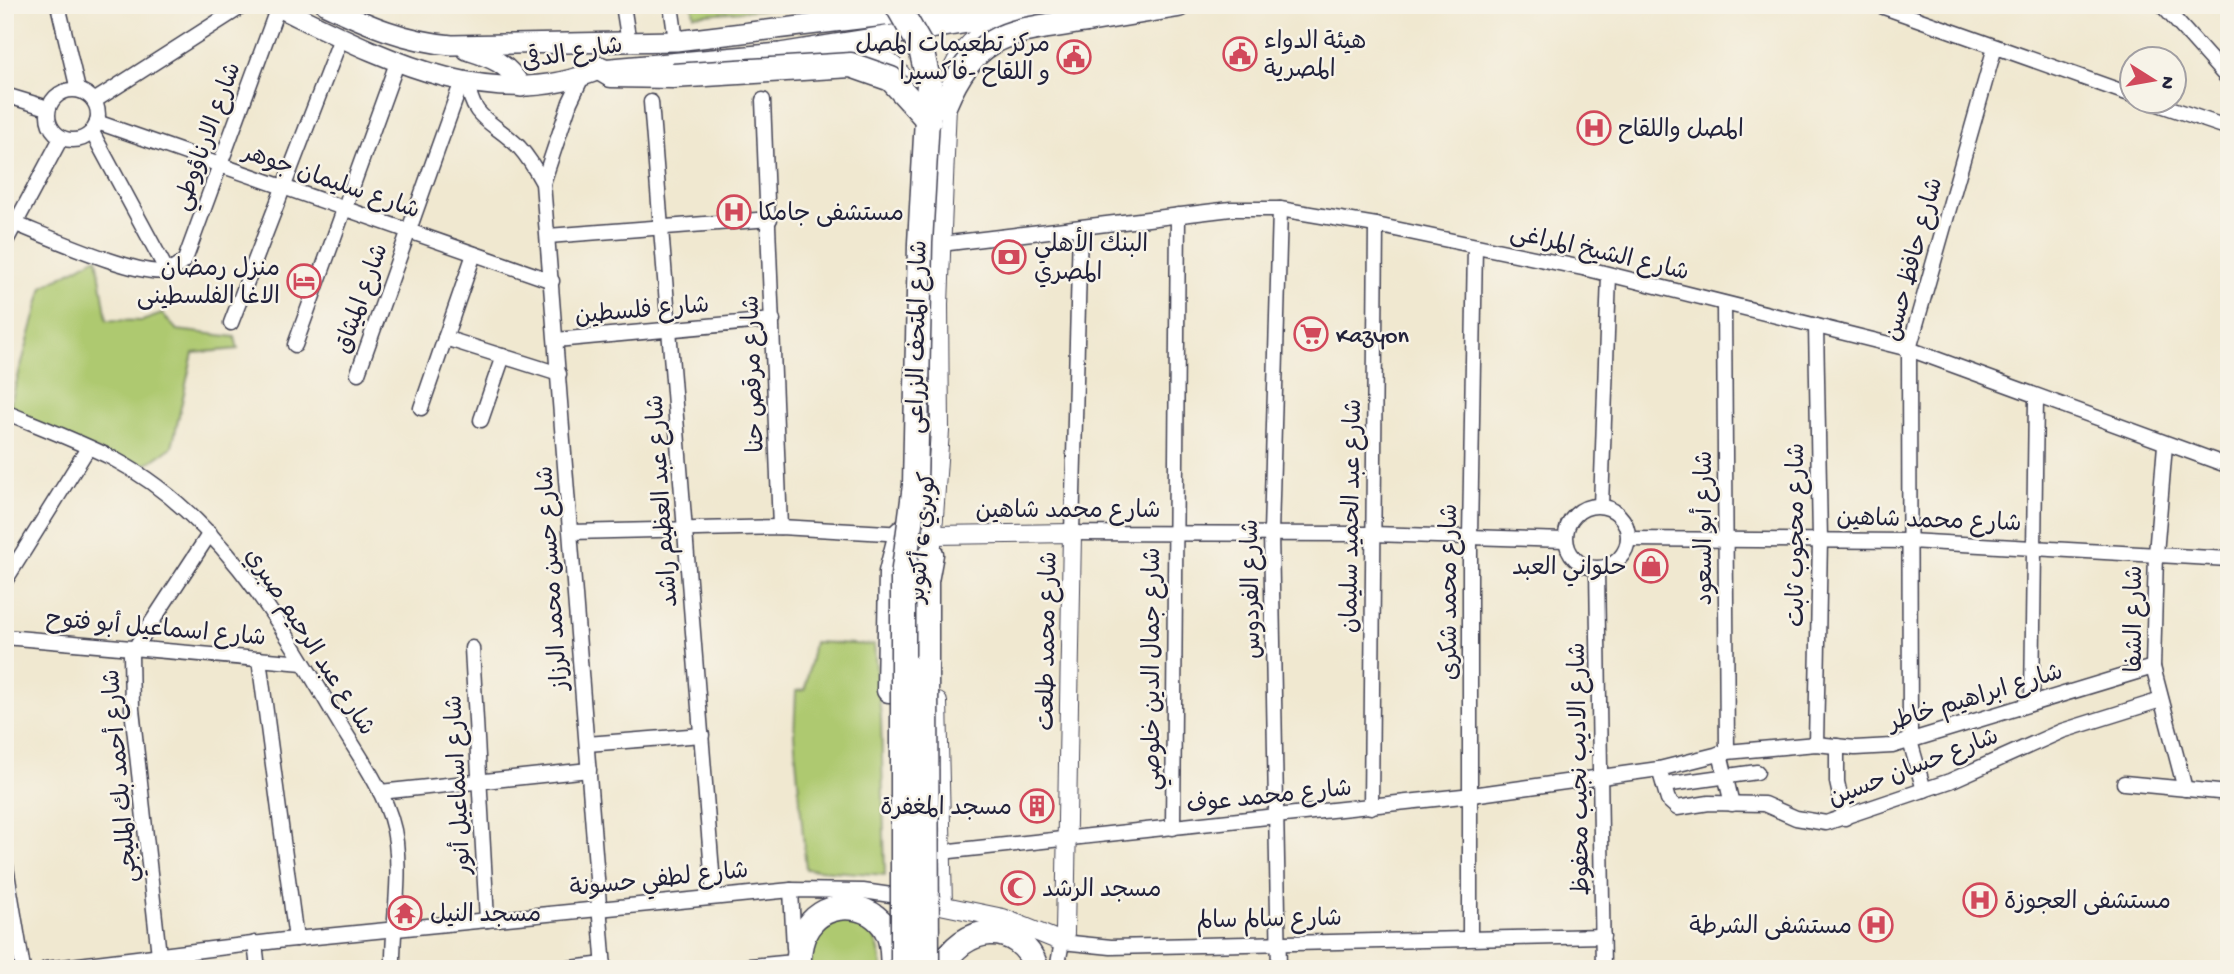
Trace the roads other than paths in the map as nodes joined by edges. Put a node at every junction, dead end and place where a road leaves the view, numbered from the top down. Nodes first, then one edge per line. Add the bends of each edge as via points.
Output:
1 (58, 5) edge
2 (244, 5) edge
3 (326, 5) edge
4 (623, 5) edge
5 (671, 5) edge
6 (936, 5) edge
7 (975, 5) edge
8 (1178, 5) edge
9 (1878, 5) edge
10 (2162, 5) edge
11 (276, 6) edge
12 (907, 8) edge
13 (1083, 13) edge
14 (1019, 15) junction
15 (341, 37) junction
16 (677, 41) junction
17 (628, 43) junction
18 (851, 43) junction
19 (452, 46) junction
20 (1995, 47) junction
21 (397, 62) junction
22 (591, 73) junction
23 (2229, 80) edge
24 (465, 81) junction
25 (521, 87) junction
26 (78, 90) junction
27 (2118, 90) edge
28 (5, 95) edge
29 (763, 100) dead end
30 (94, 101) junction
31 (651, 102) dead end
32 (48, 108) junction
33 (2188, 114) edge
34 (931, 121) junction
35 (94, 127) junction
36 (2229, 128) edge
37 (61, 138) junction
38 (946, 140) junction
39 (220, 165) junction
40 (543, 183) junction
41 (281, 187) junction
42 (344, 209) junction
43 (1280, 209) junction
44 (1178, 215) junction
45 (770, 219) junction
46 (16, 224) junction
47 (1376, 225) junction
48 (662, 226) junction
49 (1080, 228) junction
50 (408, 231) junction
51 (548, 236) junction
52 (5, 243) edge
53 (941, 244) junction
54 (1475, 246) junction
55 (474, 254) junction
56 (167, 271) junction
57 (1609, 275) junction
58 (552, 281) junction
59 (1724, 304) junction
60 (773, 320) junction
61 (230, 323) dead end
62 (1816, 326) junction
63 (670, 328) junction
64 (445, 338) junction
65 (556, 340) junction
66 (295, 345) dead end
67 (1909, 349) junction
68 (503, 356) junction
69 (358, 373) dead end
70 (559, 374) junction
71 (2036, 398) junction
72 (421, 408) dead end
73 (5, 412) edge
74 (481, 420) dead end
75 (2165, 445) junction
76 (88, 448) junction
77 (2229, 466) edge
78 (1601, 506) junction
79 (780, 527) junction
80 (686, 530) junction
81 (571, 532) junction
82 (210, 533) junction
83 (901, 533) junction
84 (1072, 533) junction
85 (1174, 533) junction
86 (1271, 533) junction
87 (1372, 534) junction
88 (1470, 536) junction
89 (1727, 538) junction
90 (1628, 539) junction
91 (1566, 540) junction
92 (1820, 540) junction
93 (1909, 541) junction
94 (932, 544) junction
95 (2032, 547) junction
96 (2156, 554) junction
97 (2229, 559) edge
98 (1597, 569) junction
99 (5, 581) edge
100 (5, 637) edge
101 (472, 648) dead end
102 (134, 649) junction
103 (260, 659) junction
104 (303, 663) junction
105 (2153, 667) junction
106 (2161, 700) junction
107 (2032, 702) junction
108 (702, 735) junction
109 (1910, 741) junction
110 (587, 744) junction
111 (1816, 744) junction
112 (1837, 746) junction
113 (1723, 752) junction
114 (1659, 769) junction
115 (589, 770) junction
116 (1757, 772) dead end
117 (1601, 776) junction
118 (1726, 777) junction
119 (479, 780) junction
120 (2124, 783) dead end
121 (1664, 785) junction
122 (2185, 789) junction
123 (1924, 790) junction
124 (380, 792) junction
125 (2229, 793) edge
126 (1472, 795) junction
127 (1732, 804) junction
128 (1371, 807) junction
129 (1278, 818) junction
130 (1845, 818) junction
131 (1173, 828) junction
132 (1069, 837) junction
133 (941, 852) junction
134 (5, 861) edge
135 (791, 890) junction
136 (714, 897) junction
137 (898, 897) junction
138 (943, 905) junction
139 (600, 909) junction
140 (487, 920) junction
141 (392, 929) junction
142 (1603, 936) junction
143 (296, 939) junction
144 (1470, 939) junction
145 (1062, 942) junction
146 (1278, 942) junction
147 (255, 943) junction
148 (159, 955) junction
149 (797, 962) edge
150 (604, 967) edge
151 (1043, 968) edge
152 (23, 969) edge
153 (46, 969) edge
154 (258, 969) edge
155 (393, 969) edge
156 (563, 969) edge
157 (718, 969) edge
158 (895, 969) edge
159 (903, 969) edge
160 (918, 969) edge
161 (927, 969) edge
162 (942, 969) edge
163 (1279, 969) edge
164 (1603, 969) edge

1 - 26 street
2 - 30 street
3 - 19 main road, شارع الدقى via 385,32
4 - 17 street
5 - 16 street
6 - 12 highway
7 - 12 main road, شارع الدقى
8 - 13 highway
9 - 20 street
10 - 23 street
11 - 15 main road, شارع الدقى
11 - 39 street, شارع الارناؤوطي
12 - 16 main road, شارع الدقى
12 - 34 highway, bridge via 925,63
13 - 14 main road, شارع الدقى
13 - 34 highway, bridge via 999,37 979,50 964,65
14 - 18 main road, شارع الدقى
14 - 38 street, شارع المتحف الزراعى via 981,32 954,61 948,80
15 - 21 main road, شارع الدقى
15 - 41 street
16 - 17 main road, شارع الدقى
17 - 19 main road, شارع الدقى
18 - 22 main road, شارع الدقى
18 - 34 street, شارع المتحف الزراعى via 897,67
19 - 25 main road via 503,62
20 - 27 street
20 - 67 street, شارع حافظ حسن
21 - 24 main road, شارع الدقى
21 - 42 street
22 - 25 main road, شارع الدقى
22 - 34 highway, bridge via 673,76 851,65 891,79
22 - 40 street, شارع حسن محمد الرزاز via 570,102
24 - 25 main road, شارع الدقى
24 - 40 street, شارع حسن محمد الرزاز via 476,111 519,147
24 - 50 street, شارع الميثاق
26 - 30 street
26 - 32 street via 59,93
28 - 32 street
29 - 45 street, شارع مرقص حنا
30 - 35 street
31 - 48 street, شارع عبد العظيم راشد
32 - 37 street via 49,125
33 - 36 street
34 - 38 street via 933,132
34 - 83 street, شارع المتحف الزراعى via 912,208 907,477
34 - 159 highway, كوبري 6 أكتوبر, bridge via 920,243 915,485 903,576
34 - 160 highway, كوبري 6 أكتوبر via 927,485 915,587
35 - 37 street via 78,140
35 - 39 street, شارع سليمان جوهر
35 - 56 street
37 - 46 street
38 - 53 street, شارع المتحف الزراعى
39 - 41 street, شارع سليمان جوهر
39 - 56 street, شارع الارناؤوطي via 185,260
40 - 51 street, شارع حسن محمد الرزاز
41 - 42 street, شارع سليمان جوهر
41 - 61 street
42 - 50 street, شارع سليمان جوهر
42 - 66 street
43 - 44 street, شارع الشيخ المراغى
43 - 47 street, شارع الشيخ المراغى
43 - 86 street, شارع الفردوس
44 - 49 street, شارع الشيخ المراغى
44 - 85 street, شارع جمال الدين خلوصي
45 - 48 street
45 - 60 street, شارع مرقص حنا
46 - 52 street
46 - 56 street via 141,270
47 - 54 street, شارع الشيخ المراغى
47 - 87 street, شارع عبد الحميد سليمان
48 - 51 street
48 - 63 street, شارع عبد العظيم راشد
49 - 53 street, شارع الشيخ المراغى
49 - 84 street, شارع محمد طلعت
50 - 55 street, شارع سليمان جوهر
50 - 69 street, شارع الميثاق
51 - 58 street, شارع حسن محمد الرزاز
53 - 94 street, شارع المتحف الزراعى via 940,431
54 - 57 street, شارع الشيخ المراغى
54 - 88 street, شارع محمد شكرى
55 - 58 street, شارع سليمان جوهر
55 - 64 street
57 - 59 street, شارع الشيخ المراغى
57 - 78 street
58 - 65 street, شارع حسن محمد الرزاز
59 - 62 street, شارع الشيخ المراغى
59 - 89 street, شارع أبو السعود
60 - 63 street, شارع فلسطين
60 - 79 street, شارع مرقص حنا
62 - 67 street, شارع الشيخ المراغى
62 - 92 street, شارع محجوب ثابت
63 - 65 street, شارع فلسطين
63 - 80 street, شارع عبد العظيم راشد
64 - 68 street
64 - 72 street
65 - 70 street, شارع حسن محمد الرزاز
67 - 71 street, شارع الشيخ المراغى
67 - 93 street, شارع حافظ حسن
68 - 70 street
68 - 74 street
70 - 81 street, شارع حسن محمد الرزاز
71 - 75 street, شارع الشيخ المراغى
71 - 95 street
73 - 76 street, شارع عبد الرحيم صبري
75 - 77 street, شارع الشيخ المراغى
75 - 96 street, شارع الشفا
76 - 82 street, شارع عبد الرحيم صبري via 147,480
76 - 99 street
78 - 90 street via 1624,521
78 - 91 street via 1590,507 1572,519
79 - 80 street, شارع محمد شاهين
79 - 83 street, شارع محمد شاهين
80 - 81 street, شارع محمد شاهين
80 - 108 street, شارع عبد العظيم راشد
81 - 110 street, شارع حسن محمد الرزاز
82 - 102 street, شارع أحمد بك المليجي
82 - 104 street, شارع عبد الرحيم صبري via 242,569
83 - 94 street, شارع محمد شاهين
83 - 137 street, شارع المتحف الزراعى
83 - 158 highway via 891,572
84 - 85 street, شارع محمد شاهين
84 - 94 street, شارع محمد شاهين
84 - 132 street, شارع محمد طلعت
85 - 86 street, شارع محمد شاهين
85 - 131 street, شارع جمال الدين خلوصي
86 - 87 street, شارع محمد شاهين
86 - 129 street, شارع الفردوس
87 - 88 street, شارع محمد شاهين
87 - 128 street, شارع عبد الحميد سليمان
88 - 91 street, شارع محمد شاهين
88 - 126 street, شارع محمد شكرى
89 - 90 street, شارع محمد شاهين
89 - 92 street, شارع محمد شاهين
89 - 113 street, شارع أبو السعود
90 - 98 street via 1615,563
91 - 98 street via 1573,557
92 - 93 street, شارع محمد شاهين
92 - 111 street, شارع محجوب ثابت
93 - 95 street, شارع محمد شاهين
93 - 109 street, شارع حافظ حسن
94 - 133 street, شارع المتحف الزراعى
94 - 161 highway, bridge via 926,581
95 - 96 street, شارع محمد شاهين
95 - 107 street
96 - 97 street, شارع محمد شاهين
96 - 105 street, شارع الشفا
98 - 117 street, شارع الاديب نجيب محفوظ
100 - 102 street, شارع اسماعيل أبو فتوح
101 - 119 street, شارع اسماعيل أنور
102 - 103 street, شارع اسماعيل أبو فتوح
102 - 148 street, شارع أحمد بك المليجي via 131,699
103 - 104 street, شارع اسماعيل أبو فتوح
103 - 143 street
104 - 124 street, شارع عبد الرحيم صبري
105 - 106 street, شارع الشفا
105 - 107 street, شارع ابراهيم خاطر
106 - 122 street, شارع الشفا
106 - 123 street, شارع حسان حسين via 2062,731
107 - 109 street, شارع ابراهيم خاطر
108 - 110 street
108 - 136 street, شارع عبد العظيم راشد
109 - 112 street, شارع ابراهيم خاطر via 1874,748
109 - 123 street, شارع حافظ حسن
110 - 115 street, شارع حسن محمد الرزاز
111 - 112 street, شارع ابراهيم خاطر
111 - 113 street, شارع ابراهيم خاطر
112 - 130 street via 1837,782
113 - 114 street, شارع ابراهيم خاطر
113 - 118 street, شارع أبو السعود
114 - 117 street, شارع ابراهيم خاطر
114 - 121 street
115 - 119 street
115 - 139 street, شارع حسن محمد الرزاز
116 - 118 street
117 - 126 street, شارع محمد عوف
117 - 142 street, شارع الاديب نجيب محفوظ
118 - 121 street
118 - 127 street, شارع أبو السعود
119 - 124 street
119 - 140 street, شارع اسماعيل أنور
120 - 122 street
121 - 127 street, شارع حسان حسين via 1670,804 1677,808
122 - 125 street
123 - 130 street, شارع حسان حسين
124 - 141 street, شارع عبد الرحيم صبري via 396,842
126 - 128 street, شارع محمد عوف
126 - 144 street, شارع محمد شكرى
127 - 130 street, شارع حسان حسين via 1771,806 1815,822
128 - 129 street, شارع محمد عوف
129 - 131 street, شارع محمد عوف
129 - 146 street, شارع الفردوس
131 - 132 street, شارع محمد عوف
132 - 133 street, شارع محمد عوف
132 - 145 street, شارع محمد طلعت via 1067,922
133 - 138 street, شارع المتحف الزراعى
134 - 152 street
135 - 136 street, شارع لطفي حسونة
135 - 137 street, شارع لطفي حسونة via 863,891
135 - 149 street
136 - 139 street, شارع لطفي حسونة
137 - 138 street, شارع لطفي حسونة
138 - 145 street, شارع سالم سالم via 1003,918
139 - 140 street, شارع لطفي حسونة
139 - 150 street, شارع حسن محمد الرزاز
140 - 141 street, شارع لطفي حسونة
141 - 143 street, شارع لطفي حسونة
141 - 155 street, شارع عبد الرحيم صبري
142 - 144 street, شارع سالم سالم
142 - 164 street, شارع الاديب نجيب محفوظ
143 - 147 street, شارع لطفي حسونة
144 - 146 street, شارع سالم سالم
145 - 146 street, شارع سالم سالم via 1111,947
145 - 151 street, شارع محمد طلعت
146 - 163 street, شارع الفردوس
147 - 148 street, شارع لطفي حسونة
147 - 154 street
148 - 153 street, شارع لطفي حسونة
149 - 157 street
149 - 158 highway via 812,922 824,912 854,907 880,921 889,934
150 - 156 street
151 - 162 highway via 1022,946 989,933 956,946

